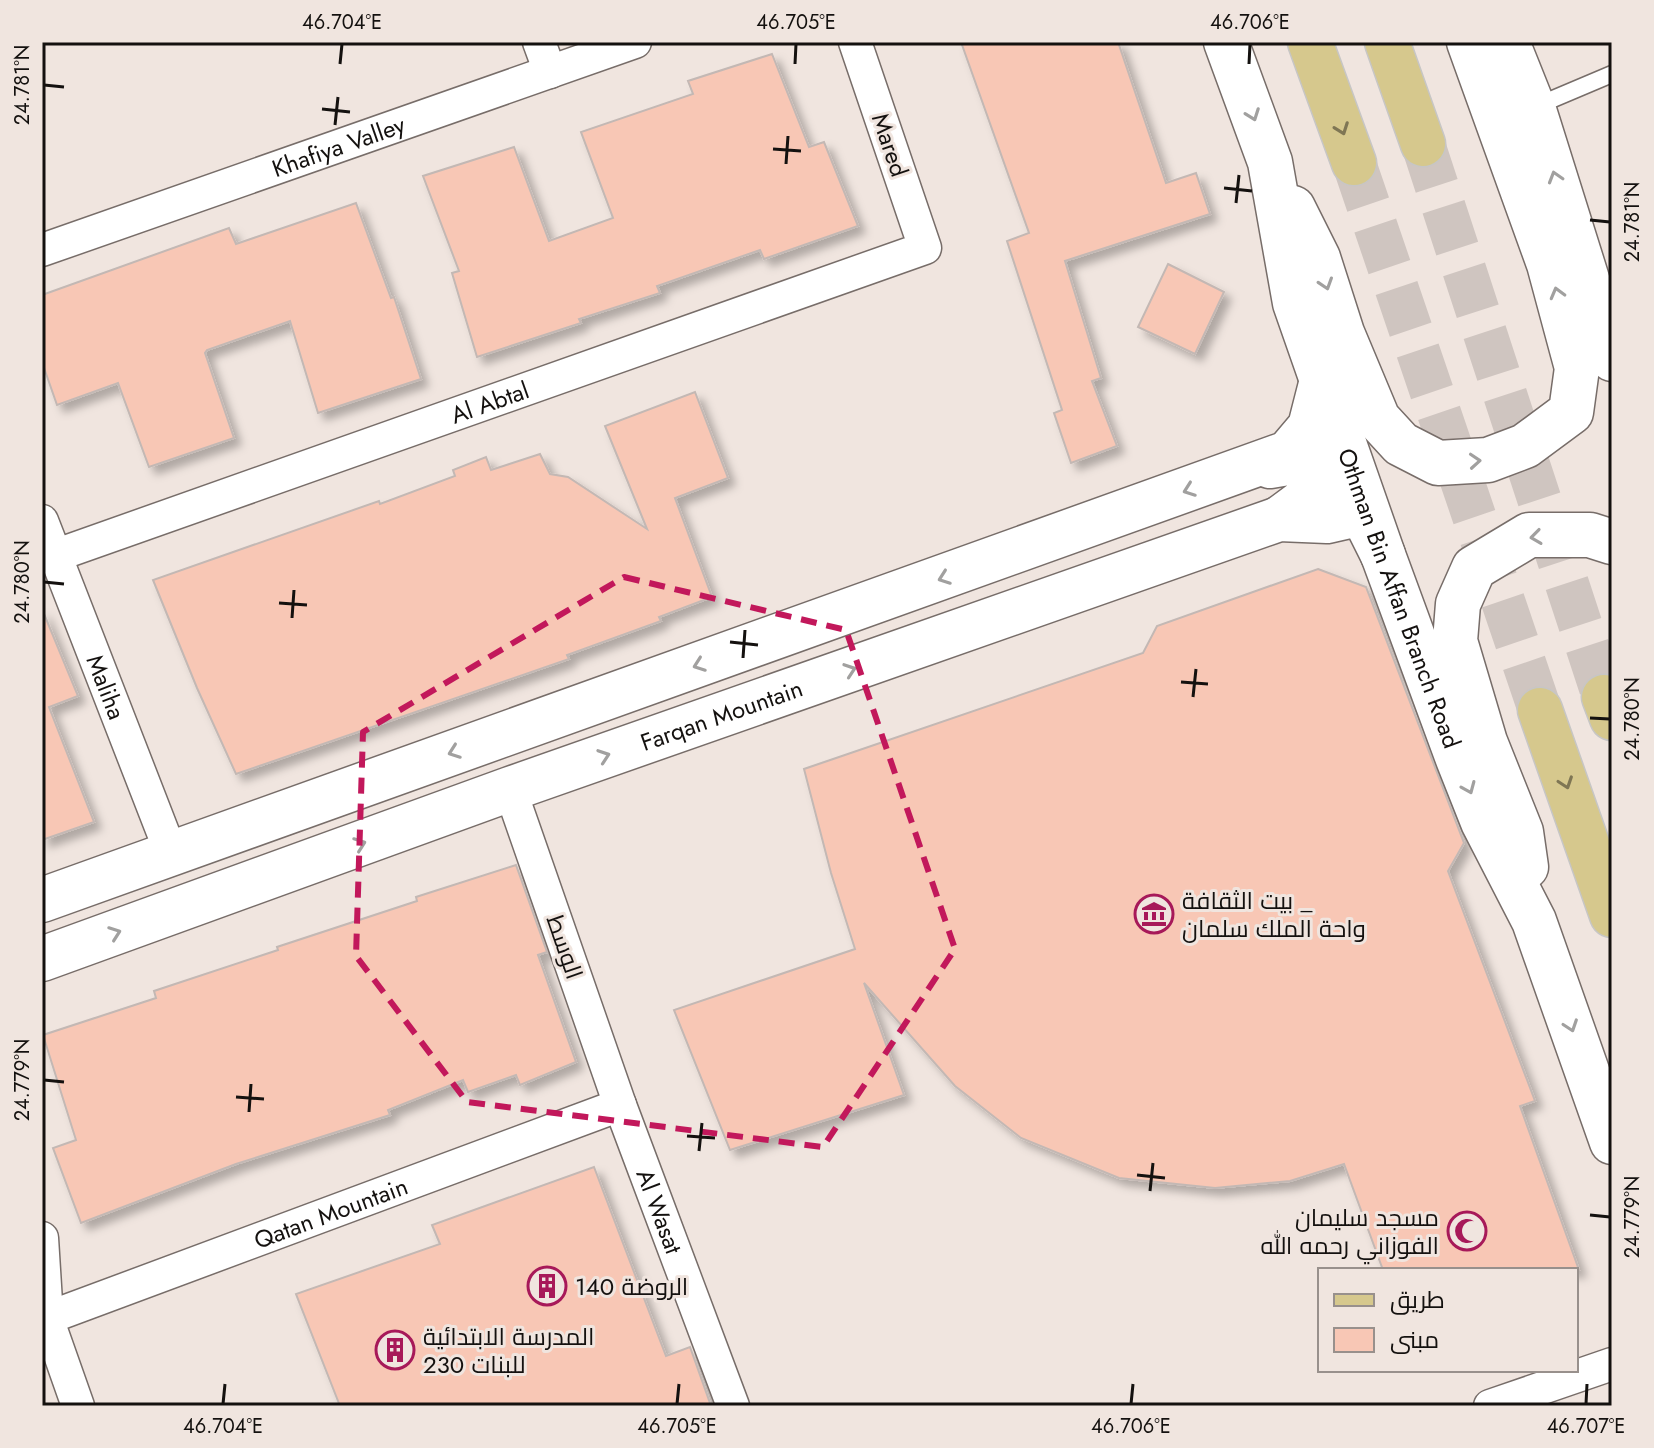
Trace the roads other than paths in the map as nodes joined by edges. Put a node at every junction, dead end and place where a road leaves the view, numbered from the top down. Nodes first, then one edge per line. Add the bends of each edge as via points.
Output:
1 (539, 42) edge
2 (635, 42) edge
3 (855, 42) edge
4 (1226, 42) edge
5 (1310, 42) edge
6 (1387, 42) edge
7 (1469, 42) edge
8 (1507, 42) edge
9 (550, 72) junction
10 (1612, 74) edge
11 (1533, 107) junction
12 (1423, 144) tunnel mouth
13 (1270, 162) junction
14 (1354, 163) tunnel mouth
15 (925, 248) joint
16 (42, 250) edge
17 (1612, 359) edge
18 (1322, 380) junction
19 (1246, 470) junction
20 (1279, 519) junction
21 (42, 521) edge
22 (1612, 542) edge
23 (1383, 555) junction
24 (54, 556) junction
25 (1540, 710) tunnel mouth
26 (510, 789) junction
27 (171, 853) junction
28 (42, 900) edge
29 (1612, 915) edge
30 (1534, 921) junction
31 (42, 959) edge
32 (620, 1105) junction
33 (1612, 1142) edge
34 (42, 1238) edge
35 (44, 1319) edge
36 (1612, 1364) edge
37 (78, 1406) edge
38 (733, 1406) edge
39 (1490, 1406) edge

1 - 9 street
2 - 9 street, Khafiya Valley
3 - 15 street, Mared
4 -> 13 street, Othman Bin Affan Branch Road
5 -> 14 main road
6 - 12 main road
13 -> 7 street via 1318,258 1342,333 1386,428 1401,444 1438,463 1488,460 1525,446 1571,412 1577,368 1549,264
8 - 11 street
9 - 16 street, Khafiya Valley
10 - 11 lane
17 -> 11 street
13 - 18 street, Othman Bin Affan Branch Road via 1295,303
15 - 24 street, Al Abtal
18 - 19 street via 1310,427 1288,453
18 - 23 street, Othman Bin Affan Branch Road
19 - 20 street via 1317,458 1325,485
19 -> 27 street
20 - 23 street, Farqan Mountain via 1327,521 1362,513
26 -> 20 street, Farqan Mountain
21 - 24 street, Maliha
22 -> 30 street via 1590,535 1529,535 1474,568 1458,604 1455,641 1485,742 1521,832
23 -> 30 street, Othman Bin Affan Branch Road via 1483,822
24 - 27 street, Maliha
25 -> 29 main road
31 -> 26 street, Farqan Mountain
26 - 32 street, الوسط
27 - 28 street
30 -> 33 street, Othman Bin Affan Branch Road
32 - 35 street, Qatan Mountain
32 - 38 street, Al Wasat
34 - 35 street
35 - 37 street
36 - 39 street

